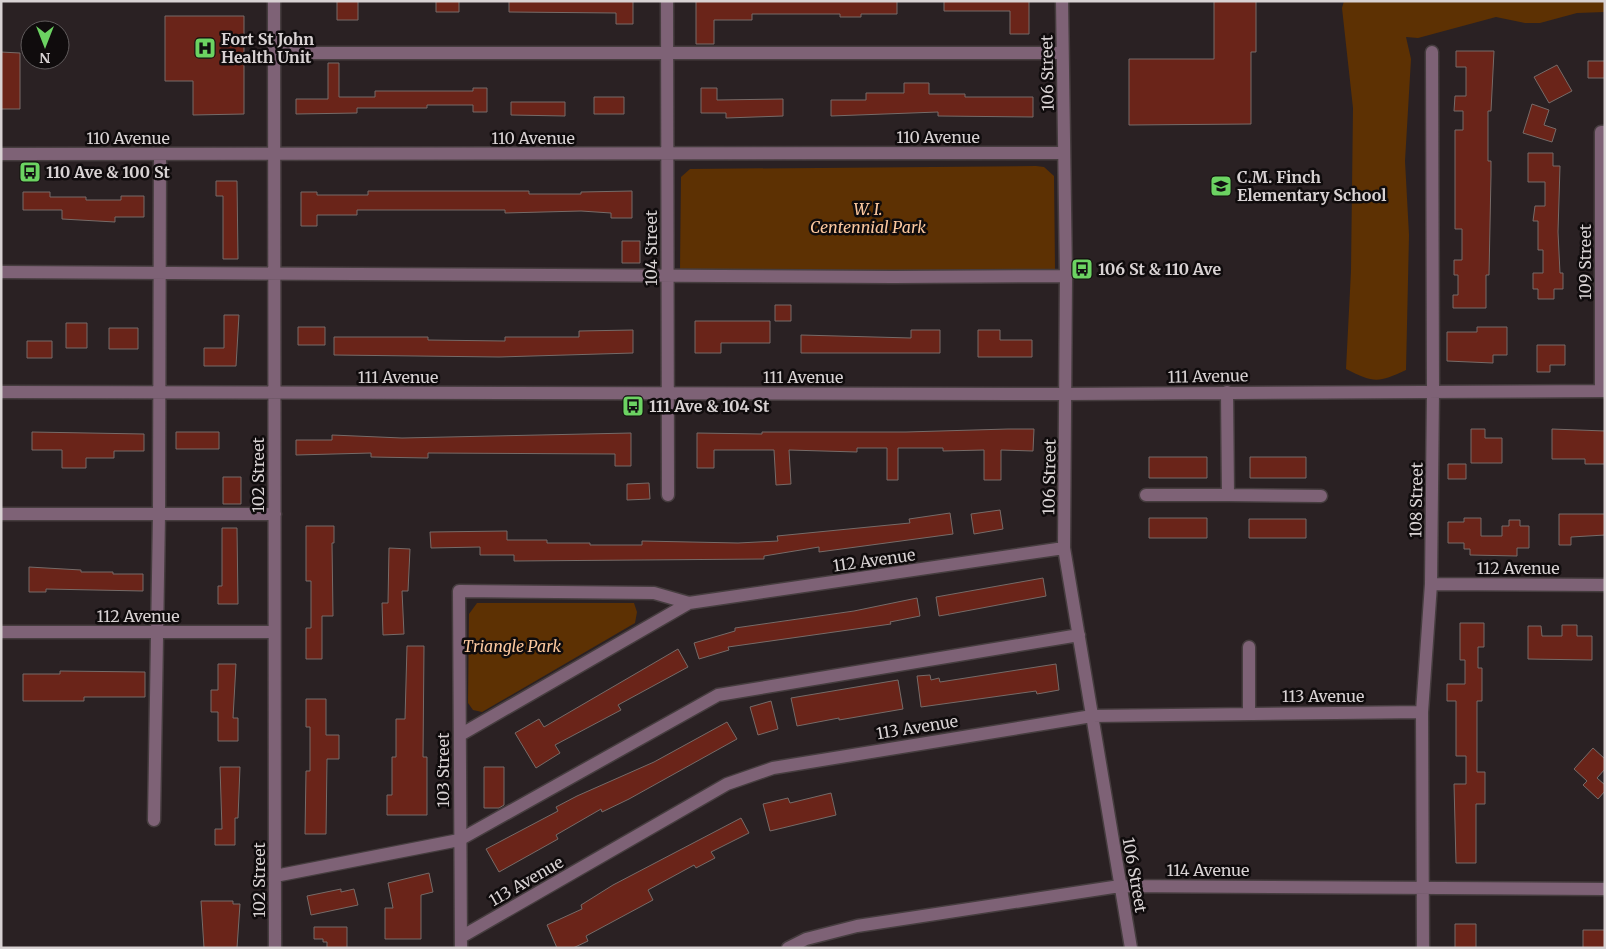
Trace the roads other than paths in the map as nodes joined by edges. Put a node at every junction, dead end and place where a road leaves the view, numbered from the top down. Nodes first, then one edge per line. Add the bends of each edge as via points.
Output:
1 (274, 1) edge
2 (667, 1) edge
3 (1062, 1) edge
4 (1432, 52) dead end
5 (274, 53) junction
6 (667, 53) junction
7 (1062, 53) junction
8 (1603, 132) edge
9 (667, 153) junction
10 (1064, 153) junction
11 (1, 154) edge
12 (160, 154) junction
13 (275, 154) junction
14 (1, 272) edge
15 (160, 272) junction
16 (275, 273) junction
17 (668, 274) junction
18 (1066, 276) junction
19 (1603, 391) edge
20 (1, 392) edge
21 (158, 392) junction
22 (1227, 392) junction
23 (1433, 392) junction
24 (274, 393) junction
25 (668, 393) junction
26 (1065, 394) junction
27 (668, 495) dead end
28 (1146, 495) dead end
29 (1228, 495) junction
30 (1321, 496) dead end
31 (1, 514) edge
32 (274, 514) junction
33 (159, 515) junction
34 (1064, 548) junction
35 (1431, 584) junction
36 (1605, 585) edge
37 (458, 592) joint
38 (689, 603) junction
39 (1, 632) edge
40 (157, 632) junction
41 (274, 632) junction
42 (1079, 634) junction
43 (1250, 647) dead end
44 (1249, 712) junction
45 (1422, 712) junction
46 (1092, 716) junction
47 (460, 735) junction
48 (154, 820) dead end
49 (459, 840) junction
50 (275, 876) junction
51 (1120, 886) junction
52 (1422, 887) junction
53 (1605, 890) edge
54 (461, 943) edge
55 (275, 948) edge
56 (788, 948) edge
57 (1131, 948) edge
58 (1423, 948) edge

1 - 5 street, 102 Street
2 - 6 street, 104 Street
3 - 7 street, 106 Street
4 - 23 street, 108 Street
5 - 6 street
5 - 13 street, 102 Street
6 - 7 street
6 - 9 street, 104 Street
7 - 10 street, 106 Street
8 - 19 street, 109 Street
9 - 10 street, 110 Avenue
9 - 13 street, 110 Avenue
9 - 17 street, 104 Street
10 - 18 street, 106 Street
11 - 12 street, 110 Avenue
12 - 13 street, 110 Avenue
12 - 15 street
13 - 16 street, 102 Street
14 - 15 street
15 - 16 street
15 - 21 street
16 - 17 street
16 - 24 street, 102 Street
17 - 18 street via 893,278
17 - 25 street, 104 Street
18 - 26 street, 106 Street
19 - 23 street, 111 Avenue
20 - 21 street, 111 Avenue
21 - 24 street, 111 Avenue
21 - 33 street
22 - 23 street, 111 Avenue
22 - 26 street, 111 Avenue
22 - 29 street
23 - 35 street, 108 Street
24 - 25 street, 111 Avenue
24 - 32 street, 102 Street
25 - 26 street, 111 Avenue
25 - 27 street, 104 Street
26 - 34 street, 106 Street
28 - 29 street
29 - 30 street
31 - 33 street
32 - 33 street
32 - 41 street, 102 Street
33 - 40 street
34 - 38 street, 112 Avenue
34 - 42 street, 106 Street
35 - 36 street, 112 Avenue
35 - 45 street, 108 Street
37 - 38 street, 112 Avenue via 654,593
37 - 47 street, 103 Street
38 - 47 street, 112 Avenue
39 - 40 street, 112 Avenue
40 - 41 street, 112 Avenue
40 - 48 street
41 - 50 street, 102 Street
42 - 46 street, 106 Street
42 - 49 street via 718,696
43 - 44 street
44 - 45 street, 113 Avenue
44 - 46 street, 113 Avenue
45 - 52 street, 108 Street
46 - 51 street, 106 Street
46 - 54 street, 113 Avenue via 805,762 750,774 727,784
47 - 49 street, 103 Street
49 - 50 street
49 - 54 street, 103 Street
50 - 55 street, 102 Street
51 - 52 street, 114 Avenue
51 - 56 street, 114 Avenue via 857,926 806,939
51 - 57 street, 106 Street
52 - 53 street, 114 Avenue
52 - 58 street, 108 Street

